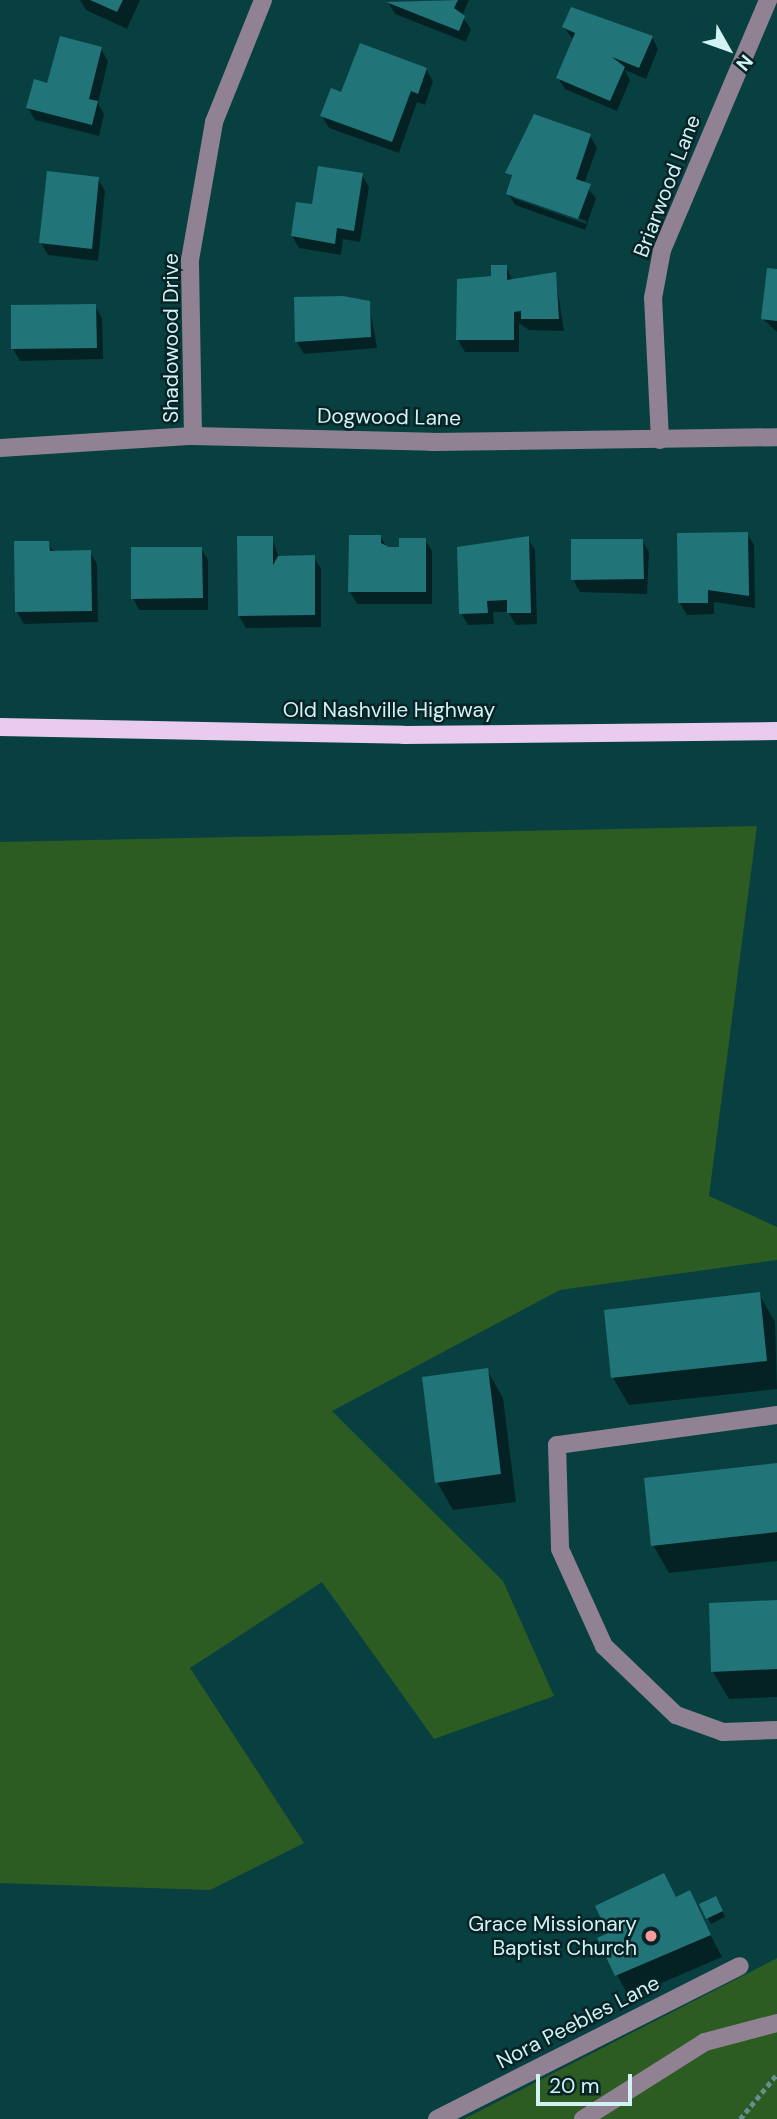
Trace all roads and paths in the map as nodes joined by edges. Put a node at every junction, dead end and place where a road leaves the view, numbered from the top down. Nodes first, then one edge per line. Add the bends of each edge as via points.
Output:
1 (263, 0) edge
2 (768, 0) edge
3 (194, 436) junction
4 (777, 437) edge
5 (660, 439) junction
6 (0, 448) edge
7 (0, 727) edge
8 (777, 731) edge
9 (777, 1415) edge
10 (777, 1730) edge
11 (740, 1966) dead end
12 (777, 2023) edge
13 (777, 2074) edge
14 (437, 2119) edge
15 (583, 2119) edge
16 (740, 2119) edge

1 - 3 street, Shadowood Drive via 214,122 190,260
2 - 5 street, Briarwood Lane via 662,250 653,298
3 - 5 street, Dogwood Lane
3 - 6 street, Dogwood Lane
4 - 5 street, Dogwood Lane
7 - 8 main road, Old Nashville Highway via 404,735
9 - 10 street via 557,1445 560,1549 604,1646 676,1715 723,1732
11 - 14 street, Nora Peebles Lane
12 - 15 street via 705,2042
13 - 16 path

